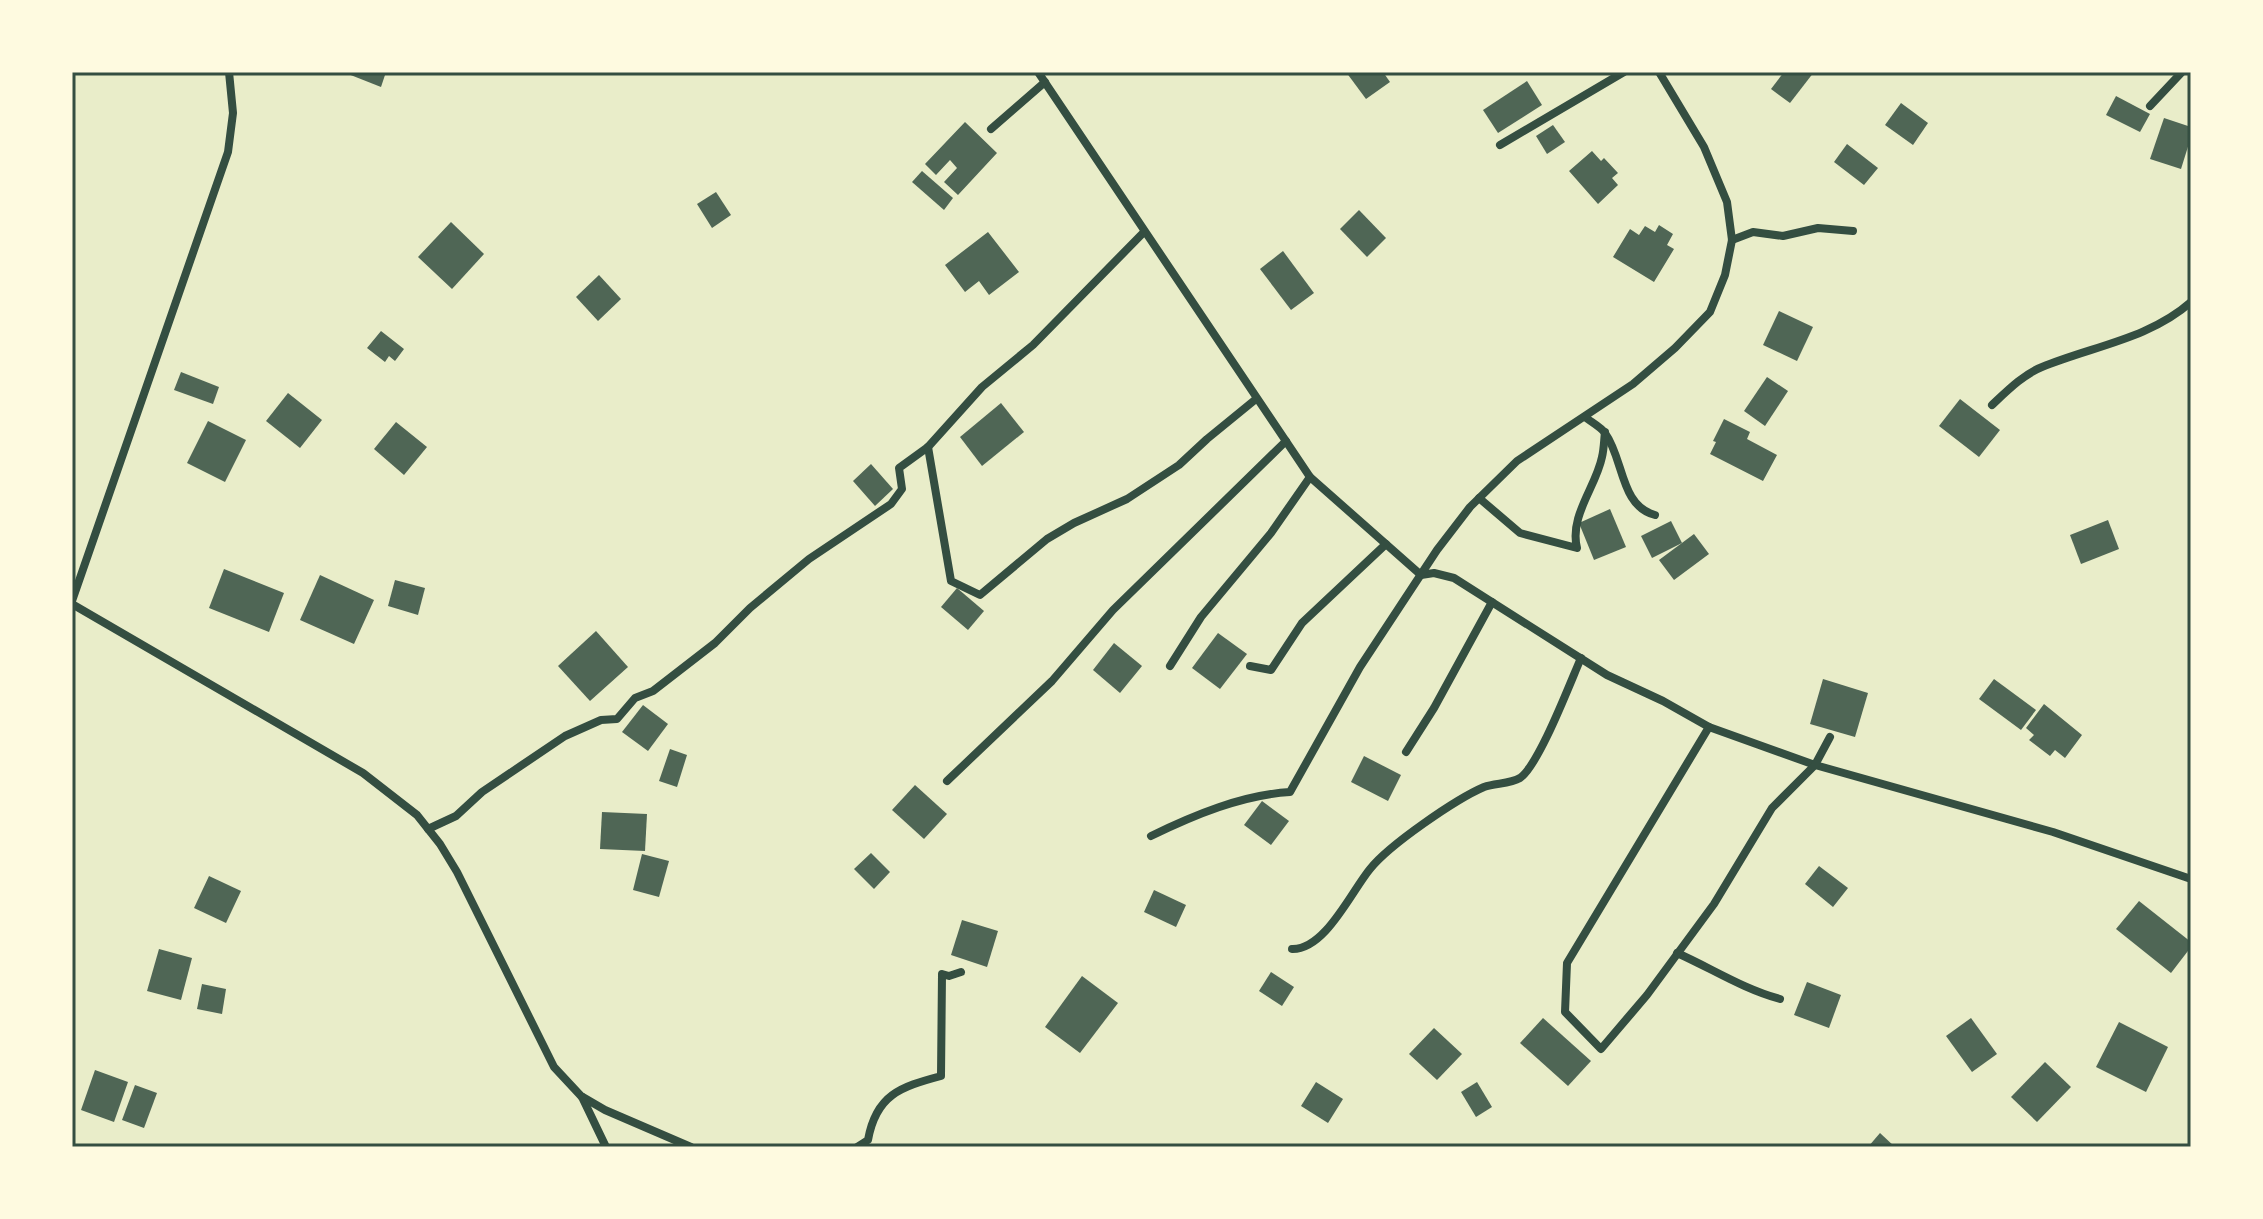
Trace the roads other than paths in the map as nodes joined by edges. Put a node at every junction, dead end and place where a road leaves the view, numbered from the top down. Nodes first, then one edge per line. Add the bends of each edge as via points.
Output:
1 (229, 72) edge
2 (1038, 72) edge
3 (1624, 72) edge
4 (1659, 72) edge
5 (2182, 72) edge
6 (1045, 82) junction
7 (2150, 106) dead end
8 (991, 129) dead end
9 (1500, 145) dead end
10 (1853, 231) dead end
11 (1144, 232) junction
12 (1732, 240) junction
13 (2191, 302) edge
14 (1256, 399) junction
15 (1992, 405) dead end
16 (1585, 417) junction
17 (1605, 432) junction
18 (1286, 441) junction
19 (928, 447) junction
20 (1310, 477) junction
21 (1479, 498) junction
22 (1655, 515) dead end
23 (1386, 544) junction
24 (1421, 575) junction
25 (1492, 602) junction
26 (72, 603) edge
27 (1581, 658) junction
28 (1170, 666) dead end
29 (1250, 666) dead end
30 (1709, 727) junction
31 (1830, 737) dead end
32 (1406, 752) dead end
33 (1815, 765) junction
34 (947, 781) dead end
35 (428, 829) junction
36 (1151, 836) dead end
37 (2191, 879) edge
38 (1292, 949) dead end
39 (1677, 953) junction
40 (961, 972) dead end
41 (1780, 999) dead end
42 (581, 1096) junction
43 (606, 1147) edge
44 (691, 1147) edge
45 (857, 1147) edge

1 - 26 street via 233,113 228,152
2 - 6 street
3 - 9 street
4 - 12 street via 1720,182
5 - 7 street
6 - 8 street
6 - 11 street
10 - 12 street via 1818,228 1783,236 1753,232
11 - 14 street
11 - 19 street via 1033,345 982,387
12 - 16 street via 1710,312 1633,384
13 - 15 street via 2174,317 2127,339 2039,368
14 - 18 street
14 - 19 street via 1179,465 1127,499 1047,539 980,595 951,581
16 - 17 street
16 - 21 street via 1517,461
17 - 21 street via 1602,459 1578,519 1577,548 1520,533
17 - 22 street via 1631,498
18 - 20 street
18 - 34 street
19 - 35 street via 899,468 902,489 891,504 809,559 715,643 653,691 635,698 617,719 601,720 565,736 456,816
20 - 23 street
20 - 28 street via 1201,617
21 - 24 street
23 - 24 street
23 - 29 street via 1302,623 1271,670
24 - 25 street via 1454,578
24 - 36 street via 1360,667 1290,792 1190,817
25 - 27 street
25 - 32 street
26 - 35 street via 363,773
27 - 30 street
27 - 38 street via 1534,761 1519,778 1485,786 1440,813 1371,867 1317,939 1303,950
30 - 33 street
30 - 39 street via 1567,963 1565,1012 1601,1049
31 - 33 street
33 - 37 street via 2053,832
33 - 39 street via 1772,808 1714,904
35 - 42 street via 457,872 554,1067
39 - 41 street via 1752,991
40 - 45 street via 942,974 941,1076 898,1089 872,1119 868,1140
42 - 43 street
42 - 44 street

